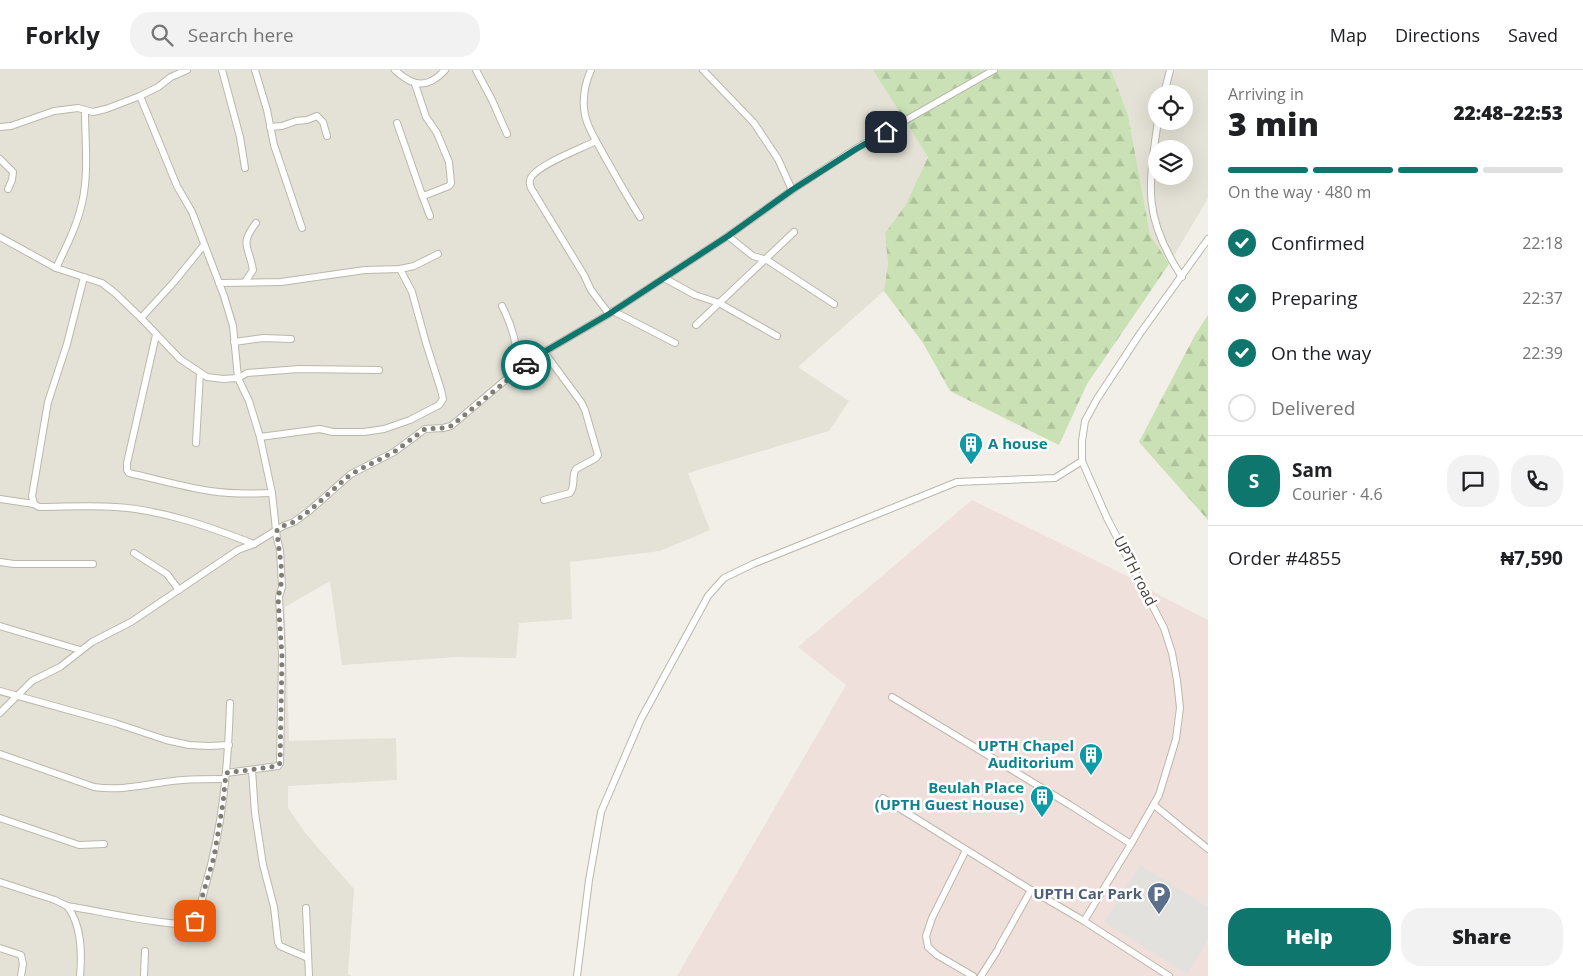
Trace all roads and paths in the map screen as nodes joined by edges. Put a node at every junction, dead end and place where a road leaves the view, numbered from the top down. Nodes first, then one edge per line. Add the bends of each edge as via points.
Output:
1 (222, 70) edge
2 (255, 70) edge
3 (395, 70) edge
4 (445, 70) edge
5 (476, 70) edge
6 (591, 70) edge
7 (703, 70) edge
8 (994, 70) edge
9 (1170, 70) edge
10 (183, 71) edge
11 (414, 84) junction
12 (1166, 85) edge
13 (140, 96) junction
14 (84, 111) junction
15 (397, 123) dead end
16 (270, 126) junction
17 (0, 127) edge
18 (1157, 130) edge
19 (507, 134) dead end
20 (327, 136) dead end
21 (596, 141) junction
22 (0, 159) edge
23 (245, 168) dead end
24 (8, 190) dead end
25 (792, 190) junction
26 (422, 195) junction
27 (430, 216) dead end
28 (640, 217) dead end
29 (256, 223) dead end
30 (302, 228) dead end
31 (794, 232) dead end
32 (728, 236) junction
33 (0, 237) edge
34 (1208, 239) edge
35 (204, 245) junction
36 (438, 254) dead end
37 (764, 260) junction
38 (56, 268) junction
39 (400, 270) junction
40 (84, 277) junction
41 (1182, 277) junction
42 (664, 278) junction
43 (245, 282) junction
44 (219, 283) junction
45 (719, 303) junction
46 (834, 304) dead end
47 (502, 306) dead end
48 (611, 313) junction
49 (141, 318) junction
50 (696, 324) dead end
51 (156, 335) junction
52 (777, 336) dead end
53 (291, 339) dead end
54 (234, 342) junction
55 (675, 343) dead end
56 (544, 352) junction
57 (379, 370) dead end
58 (516, 371) junction
59 (200, 373) junction
60 (238, 378) junction
61 (260, 438) junction
62 (196, 443) dead end
63 (1082, 461) junction
64 (272, 493) junction
65 (0, 499) edge
66 (544, 500) dead end
67 (34, 504) junction
68 (277, 530) junction
69 (254, 544) junction
70 (134, 552) dead end
71 (0, 562) edge
72 (93, 564) dead end
73 (179, 590) junction
74 (0, 626) edge
75 (80, 650) junction
76 (0, 691) edge
77 (18, 695) junction
78 (892, 697) dead end
79 (230, 703) dead end
80 (0, 713) edge
81 (229, 745) junction
82 (0, 754) edge
83 (252, 770) junction
84 (226, 776) junction
85 (883, 798) dead end
86 (1154, 805) junction
87 (0, 818) edge
88 (104, 844) dead end
89 (1131, 844) junction
90 (1208, 849) edge
91 (966, 850) junction
92 (0, 882) edge
93 (1031, 890) junction
94 (67, 906) junction
95 (306, 908) dead end
96 (1084, 921) junction
97 (0, 948) edge
98 (144, 951) dead end
99 (308, 958) junction
100 (21, 976) edge
101 (80, 976) edge
102 (144, 976) edge
103 (308, 976) edge
104 (577, 976) edge
105 (973, 976) edge
106 (980, 976) edge
107 (1169, 976) edge

1 - 23 street
2 - 16 street
3 - 11 street
4 - 11 street via 431,81
5 - 19 street
6 - 21 street via 584,108
7 - 25 street via 754,123 778,159
8 - 25 street via 856,149
9 - 12 street
10 - 13 street
11 - 26 street via 451,171 448,186
13 - 14 street via 93,112
13 - 35 street
14 - 17 street via 78,108 54,111
14 - 38 street via 86,167 82,203
15 - 26 street
16 - 20 street via 317,116 323,122
16 - 30 street
18 - 41 street via 1150,185 1152,211 1169,257
21 - 28 street
21 - 48 street via 552,161 529,181 589,287
22 - 24 street via 13,172
25 - 32 street
26 - 27 street
29 - 43 street via 246,240 253,270
31 - 37 street
32 - 37 street via 753,256
32 - 42 street
33 - 38 street
34 - 41 street, UPTH road
35 - 44 street
35 - 49 street
36 - 39 street
37 - 45 street
37 - 46 street
38 - 40 street
39 - 43 street via 365,270 281,282
39 - 61 street via 412,292 441,390 443,399 440,405 384,429 364,432 320,429
40 - 49 street via 102,283
40 - 67 street via 48,402 32,496
41 - 63 street, UPTH road via 1139,335 1084,420
42 - 45 street
42 - 48 street
43 - 44 street
44 - 54 street
45 - 50 street
45 - 52 street
47 - 58 street via 513,331 518,361
48 - 55 street
48 - 56 street
49 - 51 street
51 - 59 street
51 - 64 street via 127,470 130,474 208,491
53 - 54 street
54 - 60 street
56 - 58 street
56 - 66 street via 585,410 598,456 576,469 574,488 570,493
57 - 60 street via 299,369 247,373
58 - 68 street via 451,426 425,429 394,452 351,474 309,511
59 - 60 street via 207,377
59 - 62 street
60 - 61 street
61 - 64 street
63 - 86 street, UPTH road via 1107,518 1164,628 1172,653 1180,708 1168,769
63 - 104 street via 1055,478 957,482 724,578 708,596 642,719 601,812
64 - 68 street
65 - 67 street
67 - 69 street via 140,510 167,515
68 - 69 street
68 - 83 street via 282,588 278,597 282,656 280,763
69 - 73 street via 232,554
70 - 73 street via 167,574
71 - 72 street
73 - 75 street
74 - 75 street
75 - 77 street via 60,667 32,681
76 - 77 street
77 - 80 street
77 - 81 street via 166,740 189,745
78 - 89 street
79 - 81 street
81 - 84 street
82 - 84 street via 102,788 140,787
83 - 84 street
83 - 99 street via 255,814 278,942 280,946
84 - 94 street via 214,857 194,923 164,922
85 - 91 street
86 - 89 street, UPTH road
86 - 90 street
87 - 88 street via 79,846
89 - 96 street, UPTH road
91 - 93 street
91 - 105 street via 926,936 928,947
92 - 94 street
93 - 96 street
93 - 106 street
94 - 101 street via 73,913 80,938
95 - 99 street
96 - 107 street
97 - 100 street via 21,955
98 - 102 street
99 - 103 street

